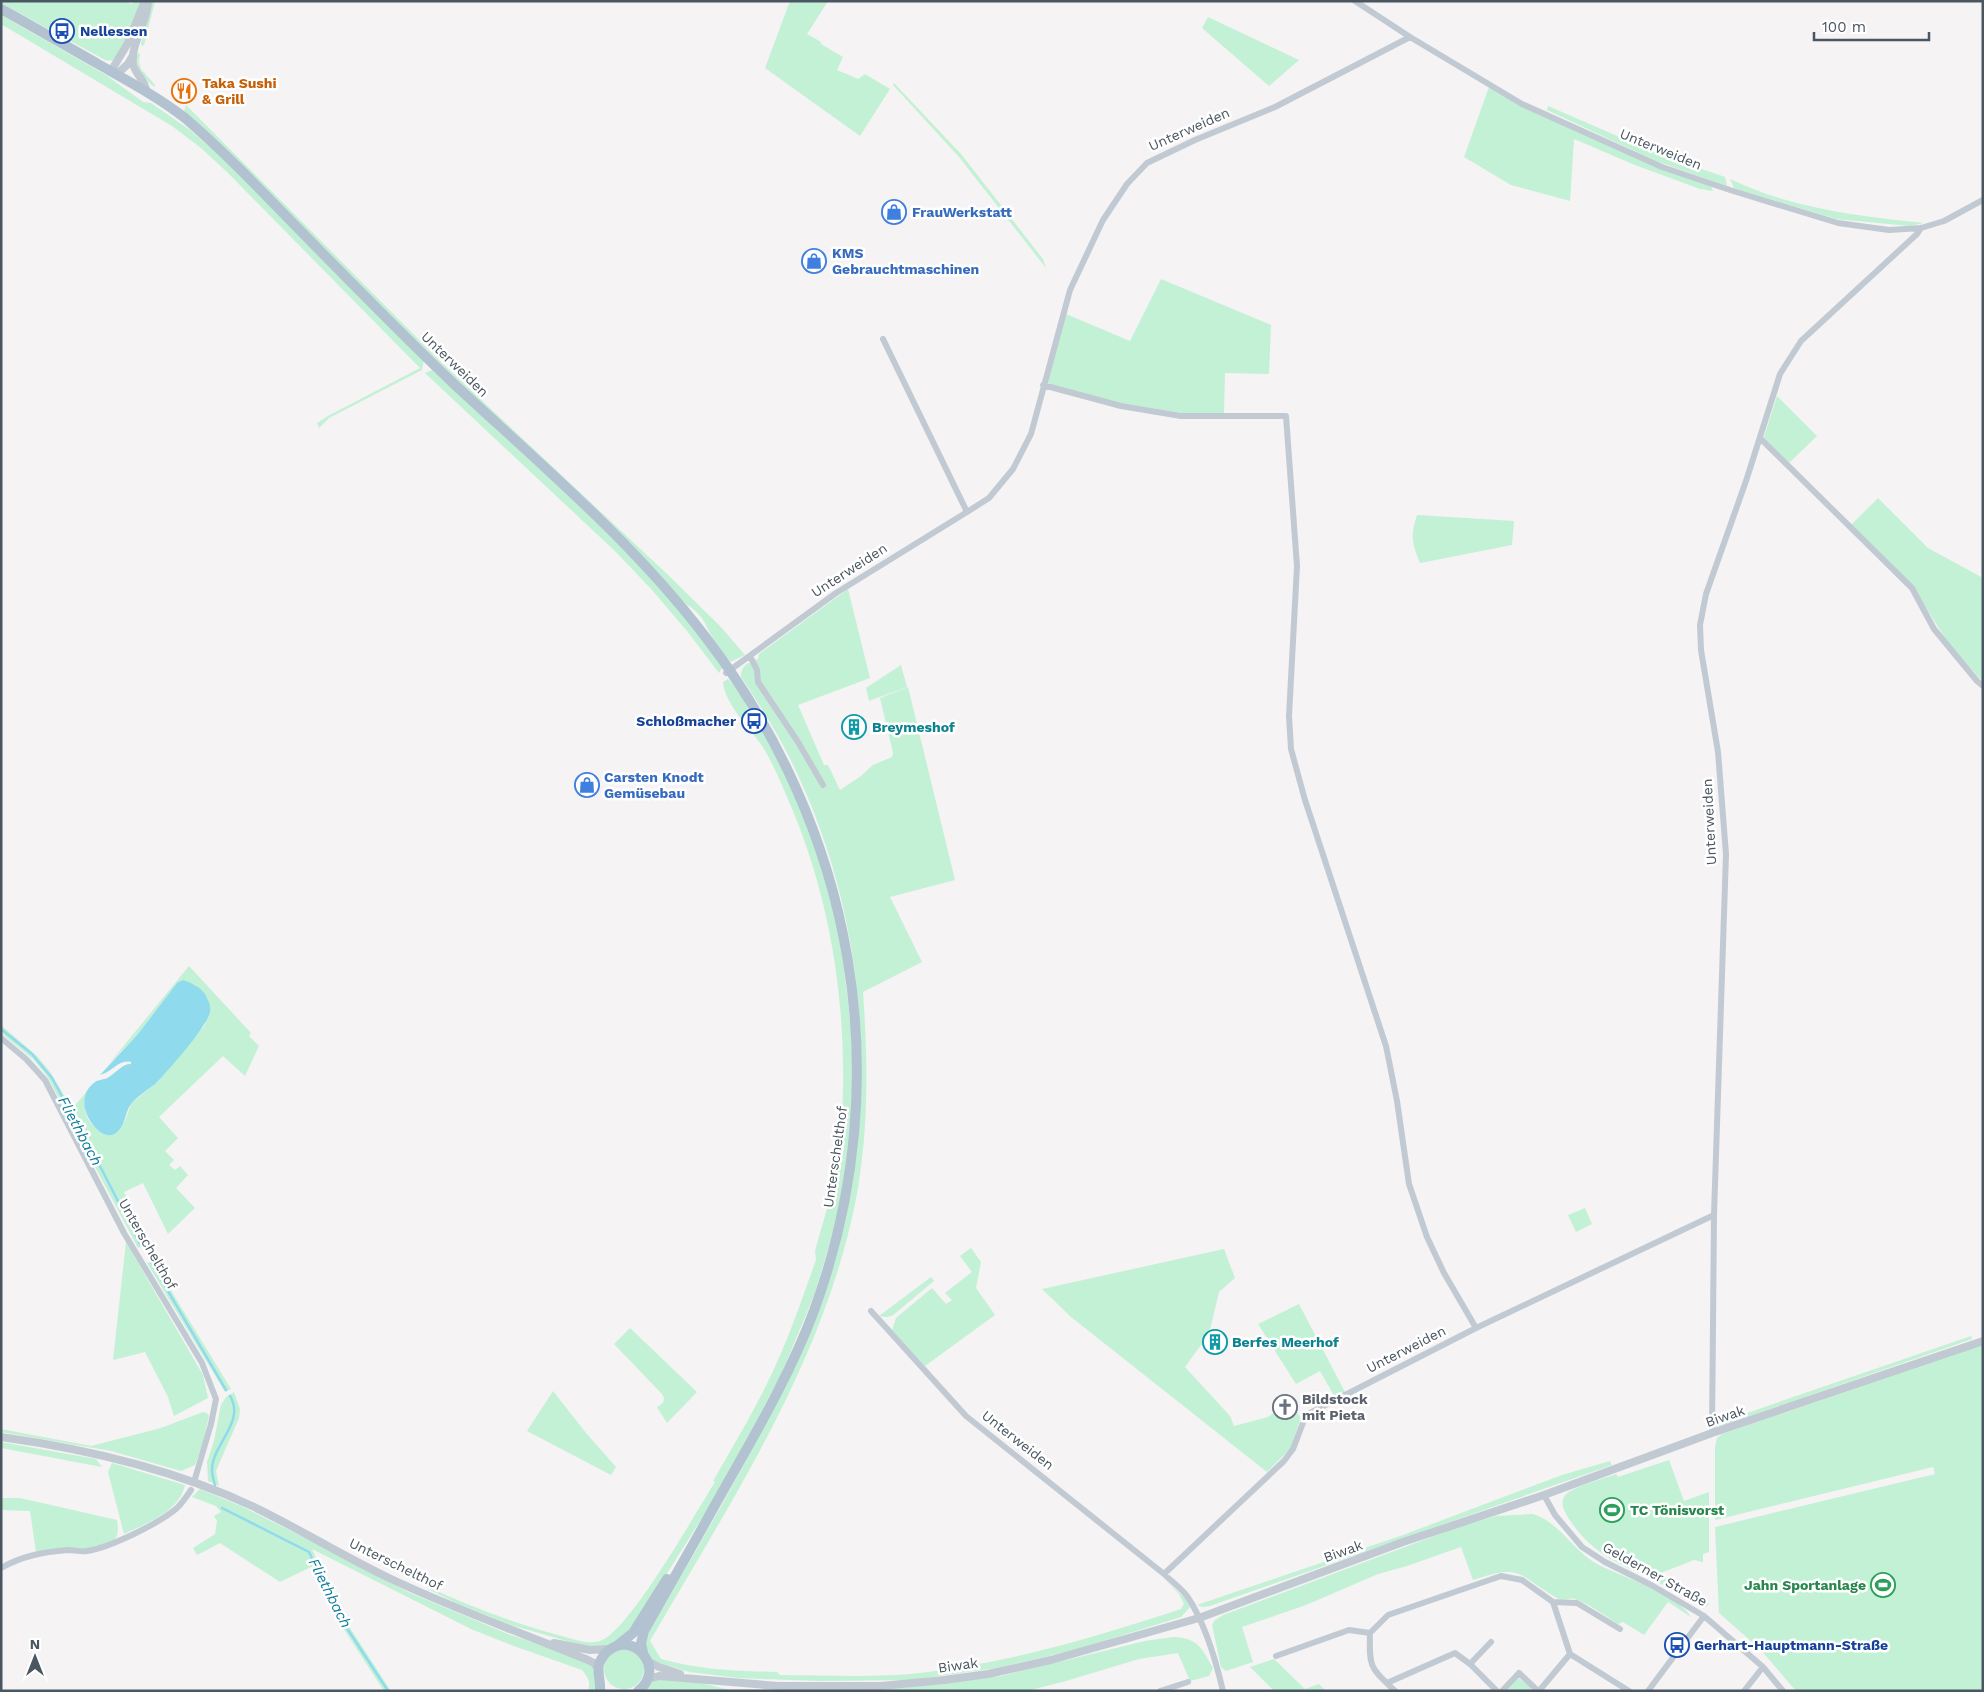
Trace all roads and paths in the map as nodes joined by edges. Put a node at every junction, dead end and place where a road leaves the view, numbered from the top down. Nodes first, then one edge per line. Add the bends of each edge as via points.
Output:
1 (146, 1) edge
2 (1355, 1) edge
3 (1, 9) edge
4 (1410, 37) junction
5 (133, 55) junction
6 (114, 73) junction
7 (146, 91) junction
8 (1983, 200) edge
9 (1921, 228) junction
10 (882, 339) dead end
11 (1043, 385) junction
12 (1760, 438) junction
13 (967, 512) junction
14 (750, 656) junction
15 (728, 672) junction
16 (1983, 686) edge
17 (823, 785) dead end
18 (803, 801) joint
19 (1, 1038) edge
20 (1714, 1215) junction
21 (871, 1311) dead end
22 (1476, 1328) junction
23 (1983, 1341) edge
24 (1712, 1433) junction
25 (1, 1437) edge
26 (192, 1486) junction
27 (1544, 1495) junction
28 (704, 1524) junction
29 (1, 1568) edge
30 (1164, 1574) junction
31 (1553, 1602) junction
32 (1704, 1616) junction
33 (1199, 1618) junction
34 (1620, 1629) dead end
35 (1370, 1633) junction
36 (534, 1638) junction
37 (1491, 1642) dead end
38 (615, 1647) junction
39 (1570, 1654) junction
40 (1276, 1656) dead end
41 (645, 1657) junction
42 (1470, 1664) junction
43 (1763, 1667) junction
44 (599, 1675) junction
45 (692, 1677) junction
46 (648, 1680) junction
47 (1188, 1682) dead end
48 (1387, 1683) junction
49 (778, 1688) edge
50 (600, 1691) edge
51 (610, 1691) edge
52 (638, 1691) edge
53 (1160, 1691) edge
54 (1223, 1691) edge
55 (1395, 1691) edge
56 (1497, 1691) edge
57 (1502, 1691) edge
58 (1539, 1691) edge
59 (1630, 1691) edge
60 (1648, 1691) edge
61 (1744, 1691) edge
62 (1783, 1691) edge

1 - 5 street via 145,17
1 - 6 street
2 - 4 street, Unterweiden
3 - 6 main road, Unterweiden
4 - 9 street, Unterweiden via 1522,104 1662,167 1838,222 1889,230
4 - 11 street, Unterweiden via 1274,107 1147,163 1127,184 1089,248 1070,290
5 - 6 street via 128,64
5 - 7 street, Unterweiden via 135,71 146,85
6 - 7 main road, Unterweiden
7 - 15 main road, Unterweiden via 184,118 233,162 434,365 607,528 677,602
8 - 9 street, Unterweiden via 1944,221
9 - 12 street, Unterweiden via 1801,341 1780,374
10 - 13 street
11 - 13 street, Unterweiden via 1031,434 1013,469 989,498
11 - 22 street via 1121,406 1181,416 1286,416 1297,566 1289,716 1291,749 1386,1046 1409,1184 1426,1237
12 - 16 street via 1912,588 1934,629
12 - 20 street, Unterweiden via 1706,594 1700,625 1701,650 1718,752 1726,854
13 - 14 street, Unterweiden via 836,592
14 - 15 street, Unterweiden
14 - 17 street via 757,670 758,682
15 - 18 main road, Unterweiden via 761,717
18 - 28 main road, Unterschelthof via 831,878 852,988 857,1052 856,1111 845,1200 815,1306 798,1349 748,1448
19 - 26 street, Unterschelthof via 45,1080 124,1233 202,1363 216,1399
20 - 22 street, Unterweiden
20 - 24 street, Unterweiden
21 - 30 street, Unterweiden via 966,1416
22 - 30 street, Unterweiden via 1306,1414 1293,1449 1284,1461
23 - 24 street, Biwak
24 - 27 street, Biwak
25 - 26 street, Unterschelthof via 104,1456
26 - 29 street, Unterschelthof via 178,1507 165,1517 103,1548 85,1552 39,1553
26 - 36 street, Unterschelthof via 251,1506 388,1577 458,1609
27 - 32 street, Gelderner Straße via 1555,1516 1582,1547
27 - 33 street, Biwak via 1403,1542
28 - 38 main road, Unterschelthof via 633,1633
28 - 41 main road, Unterschelthof via 642,1635 640,1643
30 - 33 street, Unterweiden via 1186,1594
31 - 34 street via 1577,1603
31 - 35 street via 1522,1580 1501,1576 1388,1615
31 - 39 street
32 - 43 street, Gelderner Straße
32 - 60 street
33 - 49 street, Biwak via 1097,1648 988,1674 880,1686
33 - 54 street, Unterweiden
35 - 40 street via 1348,1630
35 - 48 street via 1369,1658 1375,1672
36 - 38 street, Unterschelthof via 590,1650
36 - 44 street, Unterschelthof via 594,1663
37 - 42 street
38 - 41 main road via 632,1646
38 - 44 main road via 601,1659
39 - 58 street
39 - 59 street
41 - 45 street, Biwak via 659,1667
41 - 46 main road, Unterschelthof
42 - 48 street via 1455,1653
42 - 56 street
43 - 61 street
43 - 62 street, Gelderner Straße
44 - 50 main road
44 - 51 main road
45 - 46 street, Biwak via 659,1676
45 - 49 street, Biwak
46 - 52 main road
47 - 53 street
48 - 55 street
57 - 58 street via 1519,1673

